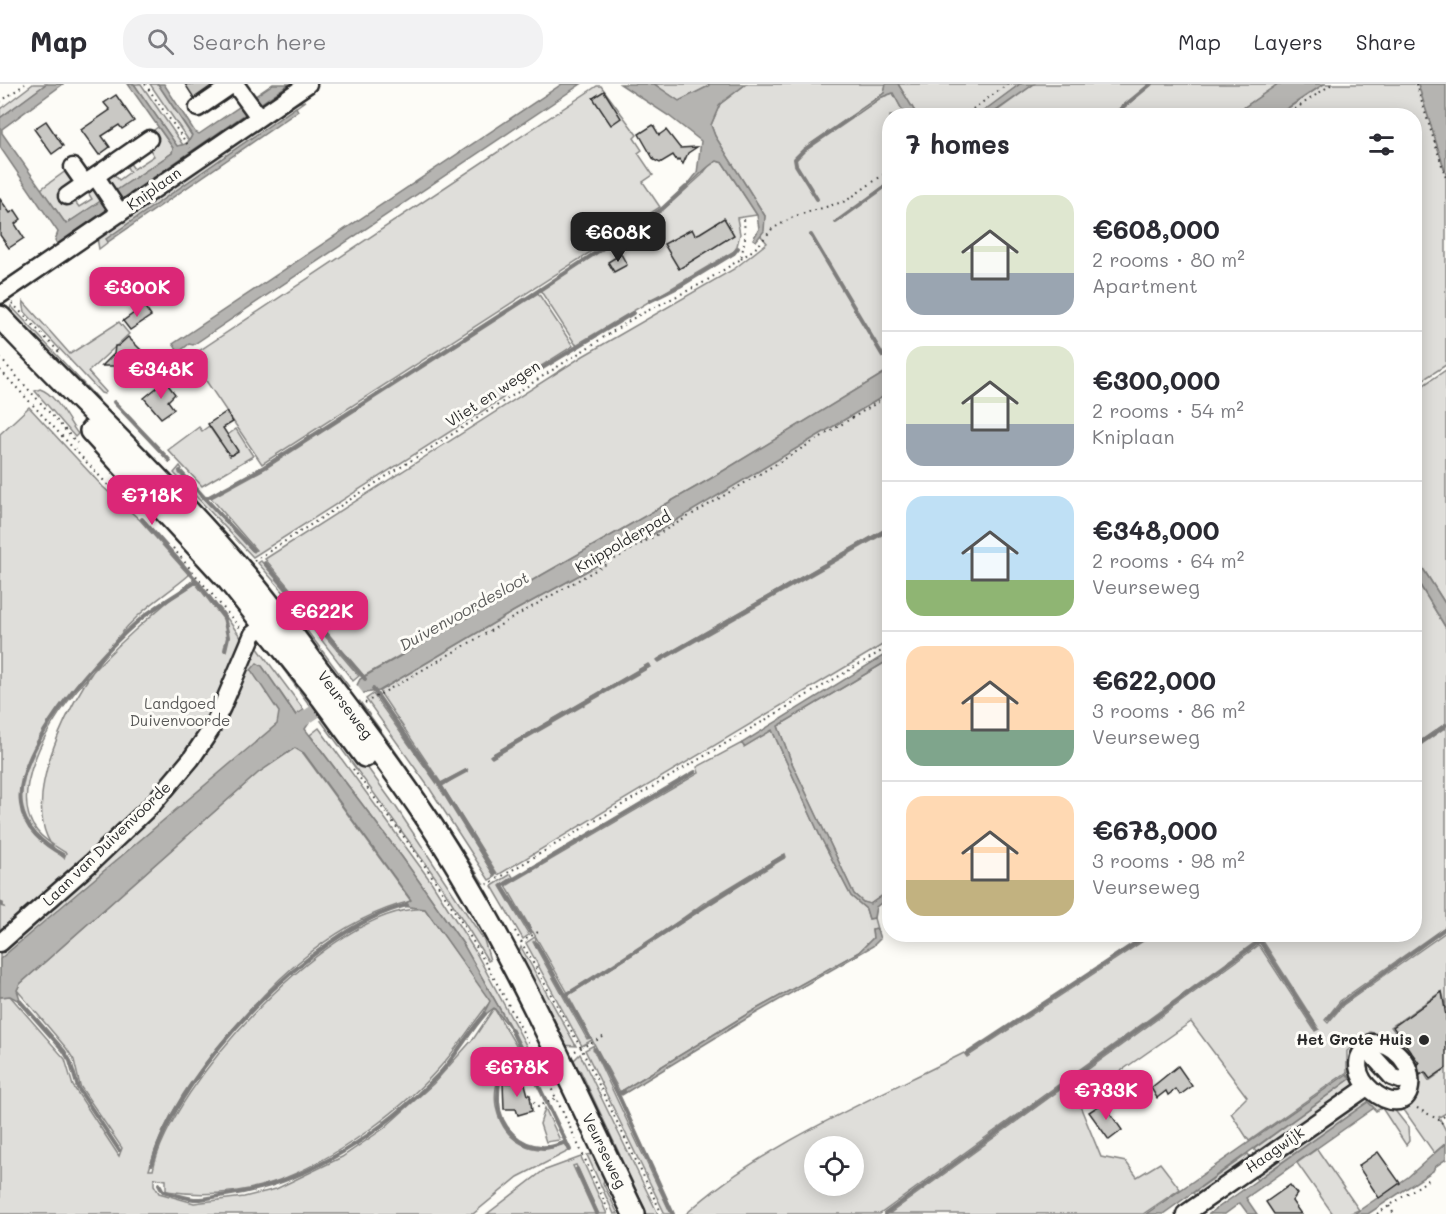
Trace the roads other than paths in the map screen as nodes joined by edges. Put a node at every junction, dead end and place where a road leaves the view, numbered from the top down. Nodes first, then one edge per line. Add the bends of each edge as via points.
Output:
1 (308, 84) edge
2 (238, 89) edge
3 (198, 108) dead end
4 (257, 115) junction
5 (149, 139) dead end
6 (73, 167) dead end
7 (90, 180) junction
8 (67, 196) dead end
9 (119, 210) junction
10 (0, 295) edge
11 (0, 317) edge
12 (0, 336) edge
13 (265, 628) junction
14 (350, 710) junction
15 (0, 943) edge
16 (1365, 1047) junction
17 (558, 1058) junction
18 (1400, 1080) dead end
19 (1367, 1087) junction
20 (634, 1214) edge
21 (1185, 1214) edge

1 - 4 street, Kniplaan
2 - 3 street
2 - 4 street
4 - 9 street, Kniplaan
5 - 7 street
6 - 7 street
7 - 8 street
7 - 9 street via 107,193
9 - 10 street, Kniplaan
11 - 13 main road, Veurseweg via 242,570
12 - 13 main road, Veurseweg via 229,581
13 - 14 main road, Veurseweg via 329,695
13 - 15 street, Laan van Duivenvoorde via 210,732 153,804
14 - 17 main road, Veurseweg via 413,822 464,899
14 - 17 main road, Veurseweg via 474,893 517,969
16 - 18 street via 1392,1077
16 - 19 street via 1359,1067
16 - 19 street via 1382,1043 1403,1059 1411,1079 1410,1091 1401,1100 1391,1102
17 - 20 main road, Veurseweg
19 - 21 street, Haagwijk

